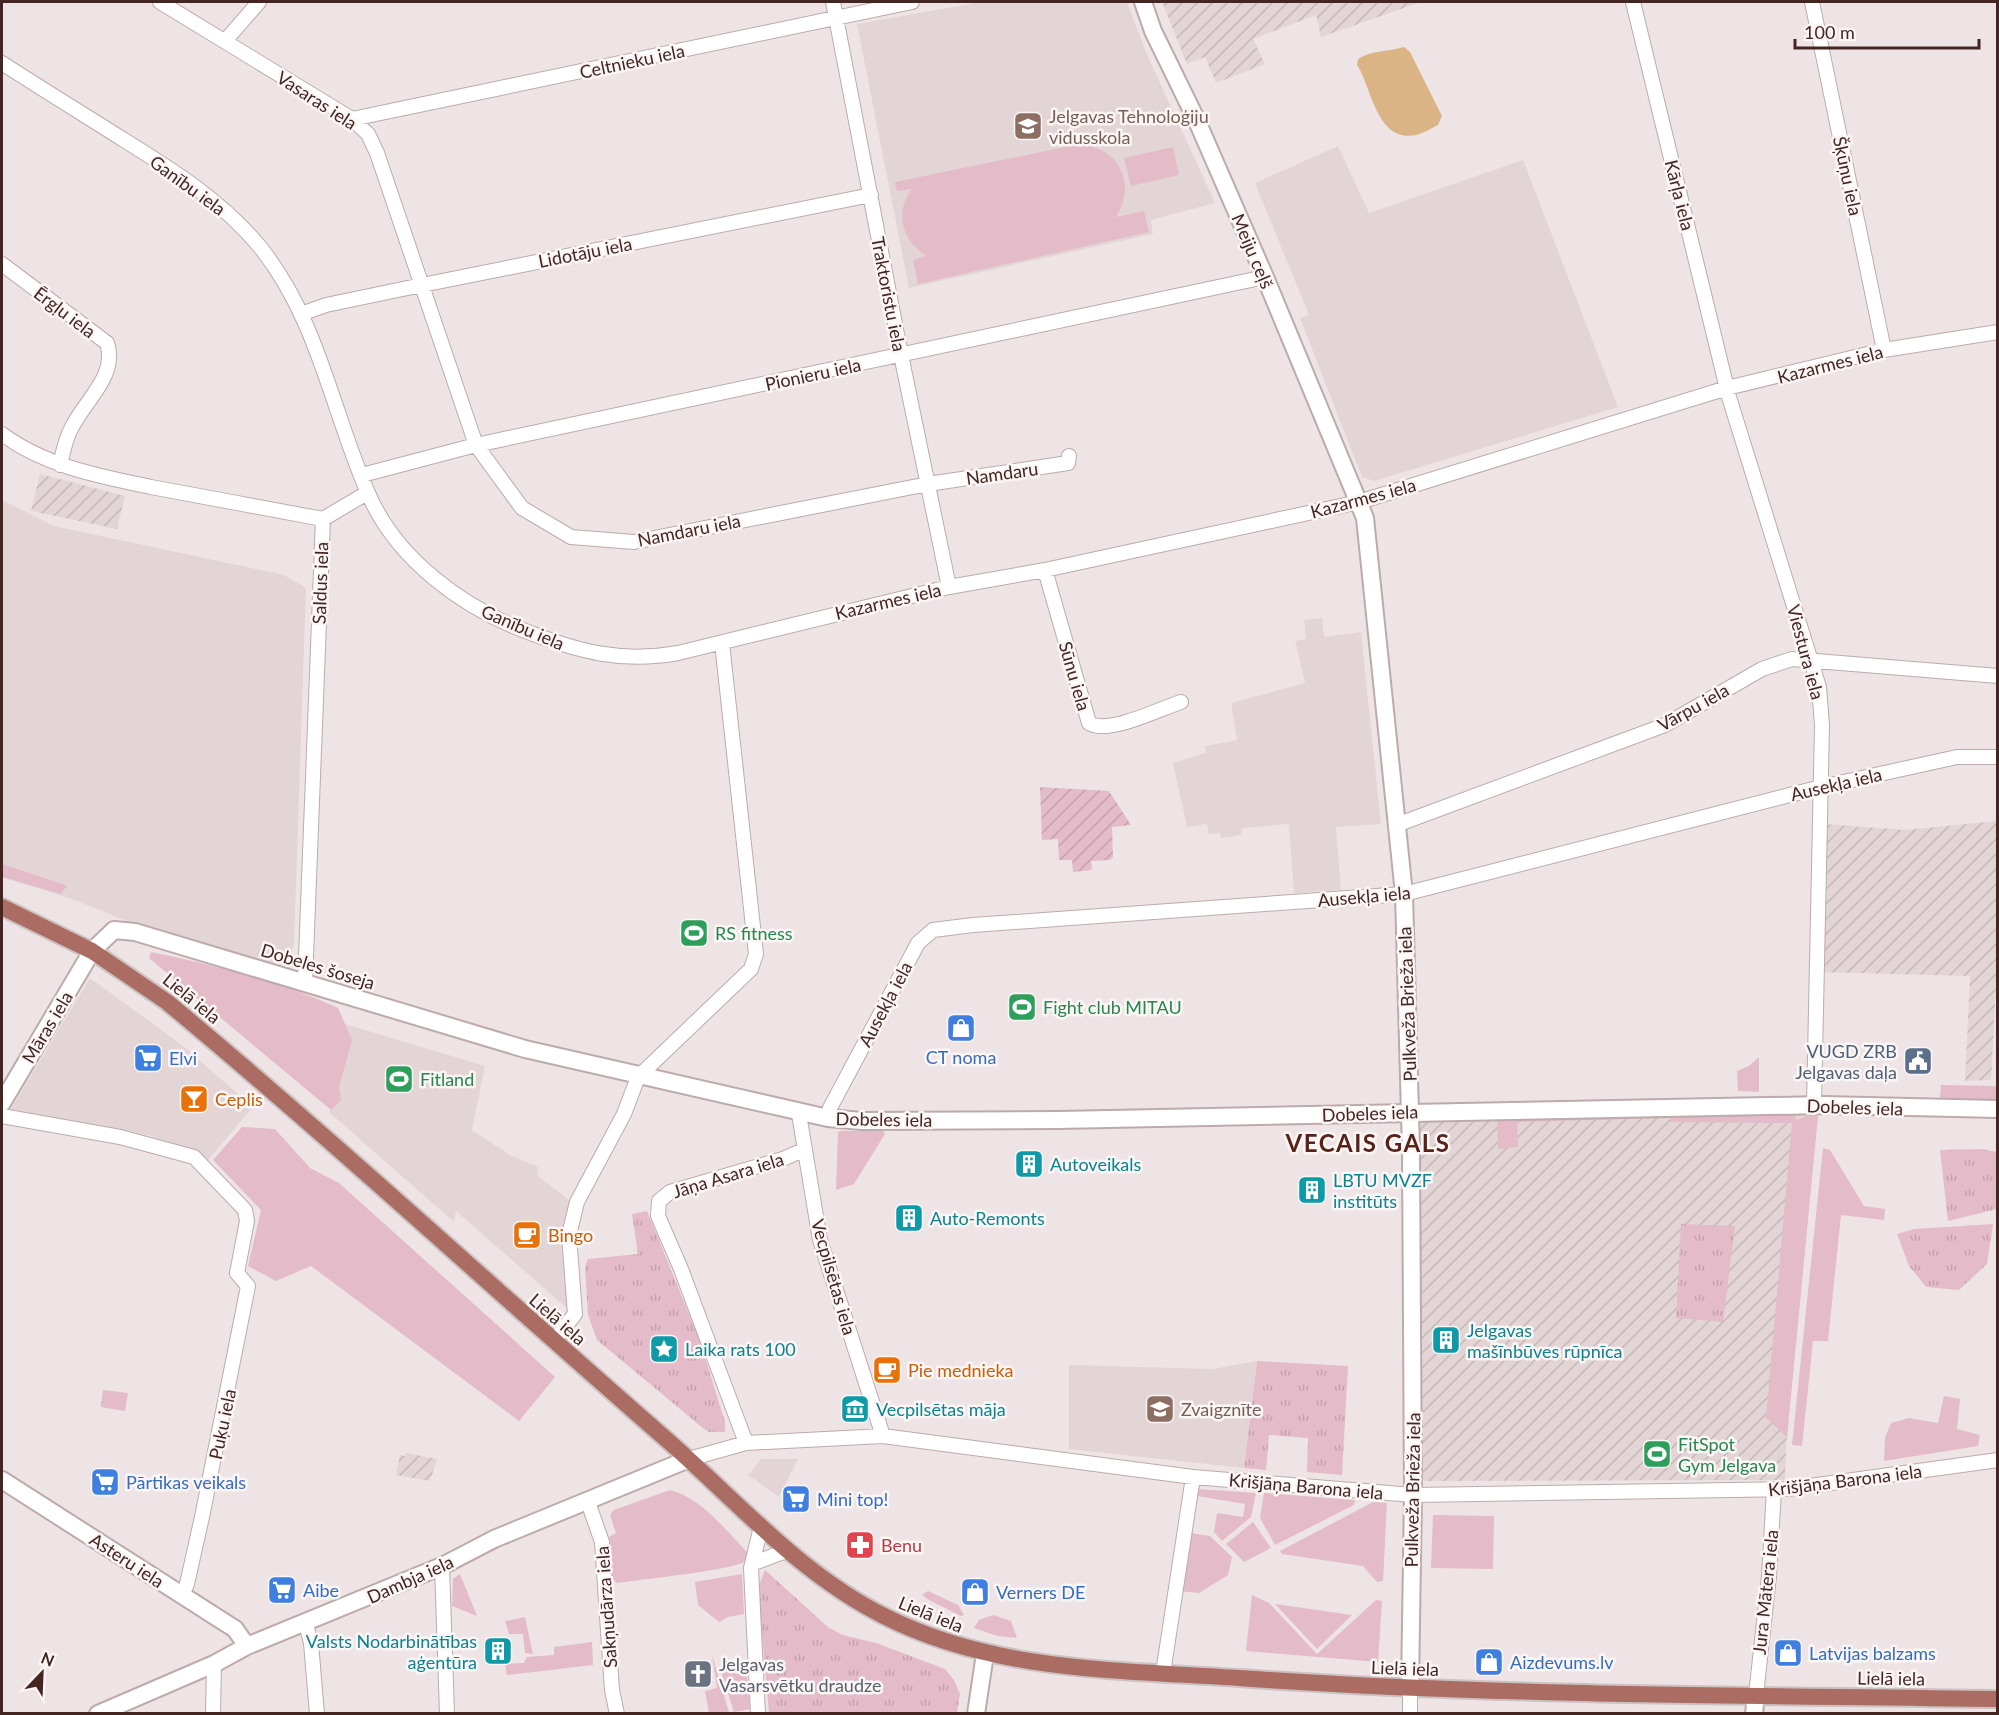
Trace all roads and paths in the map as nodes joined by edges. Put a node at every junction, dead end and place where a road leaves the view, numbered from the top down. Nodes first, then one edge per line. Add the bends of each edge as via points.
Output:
1 (160, 2) edge
2 (259, 2) edge
3 (833, 2) edge
4 (912, 2) edge
5 (1143, 2) edge
6 (1633, 2) edge
7 (1812, 2) edge
8 (837, 18) junction
9 (225, 41) junction
10 (2, 63) edge
11 (352, 119) junction
12 (871, 195) junction
13 (2, 264) edge
14 (1265, 277) junction
15 (422, 285) junction
16 (301, 314) junction
17 (1998, 332) edge
18 (1884, 350) junction
19 (901, 355) junction
20 (1727, 388) junction
21 (2, 434) edge
22 (476, 445) junction
23 (1069, 456) dead end
24 (60, 465) junction
25 (362, 475) junction
26 (928, 484) junction
27 (367, 493) junction
28 (1359, 502) junction
29 (322, 519) junction
30 (1045, 570) junction
31 (949, 587) junction
32 (722, 643) junction
33 (1810, 659) junction
34 (1998, 676) edge
35 (1180, 702) dead end
36 (1998, 757) edge
37 (1821, 787) junction
38 (1399, 824) junction
39 (1404, 894) junction
40 (2, 907) edge
41 (92, 951) junction
42 (305, 982) junction
43 (638, 1077) junction
44 (2, 1102) edge
45 (1814, 1105) junction
46 (1998, 1109) edge
47 (1410, 1113) junction
48 (799, 1114) junction
49 (2, 1116) edge
50 (828, 1119) junction
51 (805, 1149) junction
52 (554, 1341) junction
53 (883, 1436) junction
54 (746, 1443) junction
55 (689, 1459) junction
56 (1998, 1460) edge
57 (1193, 1477) junction
58 (2, 1480) edge
59 (1774, 1490) junction
60 (1413, 1495) junction
61 (588, 1502) junction
62 (761, 1527) junction
63 (786, 1551) junction
64 (754, 1563) junction
65 (442, 1566) junction
66 (182, 1595) junction
67 (306, 1624) junction
68 (248, 1646) junction
69 (985, 1654) junction
70 (214, 1664) junction
71 (1163, 1673) junction
72 (1410, 1689) junction
73 (1756, 1695) junction
74 (1998, 1699) edge
75 (98, 1713) edge
76 (213, 1713) edge
77 (317, 1713) edge
78 (447, 1713) edge
79 (617, 1713) edge
80 (758, 1713) edge
81 (976, 1713) edge
82 (1410, 1713) edge
83 (1754, 1713) edge

1 - 9 street, Vasaras iela
2 - 9 street
3 - 8 street, Traktoristu iela
4 - 8 street, Celtnieku iela
5 - 14 street, Meiju ceļš
6 - 20 street, Kārļa iela
7 - 18 street, Šķūņu iela
8 - 11 street, Celtnieku iela
8 - 12 street, Traktoristu iela
9 - 11 street, Vasaras iela
10 - 16 street, Ganību iela via 208,195 261,248
11 - 15 street, Vasaras iela via 368,134 377,153
12 - 15 street, Lidotāju iela
12 - 19 street, Traktoristu iela
13 - 24 street, Ērgļu iela via 107,343 111,355 105,375 71,429
14 - 19 street, Pionieru iela
14 - 28 street, Meiju ceļš
15 - 16 street, Lidotāju iela
15 - 22 street, Namdaru iela
16 - 25 street, Ganību iela
17 - 18 street, Kazarmes iela
18 - 20 street, Kazarmes iela
19 - 22 street, Pionieru iela
19 - 26 street, Traktoristu iela
20 - 28 street, Kazarmes iela
20 - 33 street, Viestura iela
21 - 24 street, Saldus iela
22 - 25 street, Pionieru iela
22 - 26 street, Namdaru iela via 522,508 572,537 634,542
23 - 26 street, Namdaru via 1068,463
24 - 29 street, Saldus iela via 184,494
25 - 27 street, Ganību iela
26 - 31 street, Traktoristu iela
27 - 29 street
27 - 32 street, Ganību iela via 417,562 450,591 512,626 612,657 653,657
28 - 30 street, Kazarmes iela
28 - 38 street, Pulkveža Brieža iela via 1365,518
29 - 42 street, Saldus iela
30 - 31 street, Kazarmes iela
30 - 35 street, Sūnu iela via 1089,723 1101,728 1117,725
31 - 32 street, Kazarmes iela
32 - 43 street via 756,954 751,969
33 - 34 street, Vārpu iela
33 - 37 street, Viestura iela via 1819,687
33 - 38 street, Vārpu iela via 1792,659 1762,669 1665,725
36 - 37 street, Ausekļa iela via 1957,757
37 - 39 street, Ausekļa iela
37 - 45 street, Viestura iela
38 - 39 street, Pulkveža Brieža iela
39 - 47 street, Pulkveža Brieža iela
39 - 50 street, Ausekļa iela via 933,930 918,943 830,1108
40 - 41 main road
41 - 42 street, Dobeles šoseja via 114,930 135,932
41 - 44 street, Māras iela
41 - 52 main road, Lielā iela via 205,1034
42 - 43 street, Dobeles šoseja via 525,1049
43 - 48 street, Dobeles iela
43 - 52 street via 624,1114 578,1202 569,1235 575,1314
45 - 46 street, Dobeles iela
45 - 47 street, Dobeles iela
47 - 50 street, Dobeles iela via 1058,1120
47 - 60 street, Pulkveža Brieža iela
48 - 50 street, Dobeles iela
48 - 51 street, Vecpilsētas iela
49 - 66 street, Puķu iela via 120,1137 194,1157 245,1210 247,1221 237,1274 248,1286 202,1517
51 - 53 street, Vecpilsētas iela via 820,1240
51 - 54 street, Jāņa Asara iela via 783,1160 670,1192 658,1202 658,1216
52 - 55 main road, Lielā iela
53 - 54 street, Krišjāņa Barona iela
53 - 57 street, Krišjāņa Barona iela
54 - 55 street, Krišjāņa Barona iela
55 - 61 street, Dambja iela
55 - 62 main road, Lielā iela
56 - 59 street, Krišjāņa Barona iela
57 - 60 street, Krišjāņa Barona iela
57 - 71 street
58 - 66 street, Asteru iela
59 - 60 street, Krišjāņa Barona iela
59 - 73 street, Jura Mātera iela
60 - 72 street, Pulkveža Brieža iela
61 - 65 street, Dambja iela via 494,1539
61 - 79 street, Sakņudārza iela via 602,1542
62 - 63 main road, Lielā iela
62 - 64 street
63 - 64 street
63 - 69 main road, Lielā iela via 823,1580 879,1614 926,1636
64 - 80 street via 751,1568
65 - 67 street, Dambja iela
65 - 78 street
66 - 68 street, Asteru iela via 235,1629
67 - 68 street, Dambja iela
67 - 77 street
68 - 70 street, Dambja iela
69 - 71 main road, Lielā iela via 1047,1665
69 - 81 street
70 - 75 street, Dambja iela
70 - 76 street
71 - 72 main road, Lielā iela
72 - 73 main road, Lielā iela
72 - 82 street
73 - 74 main road, Lielā iela
73 - 83 street

